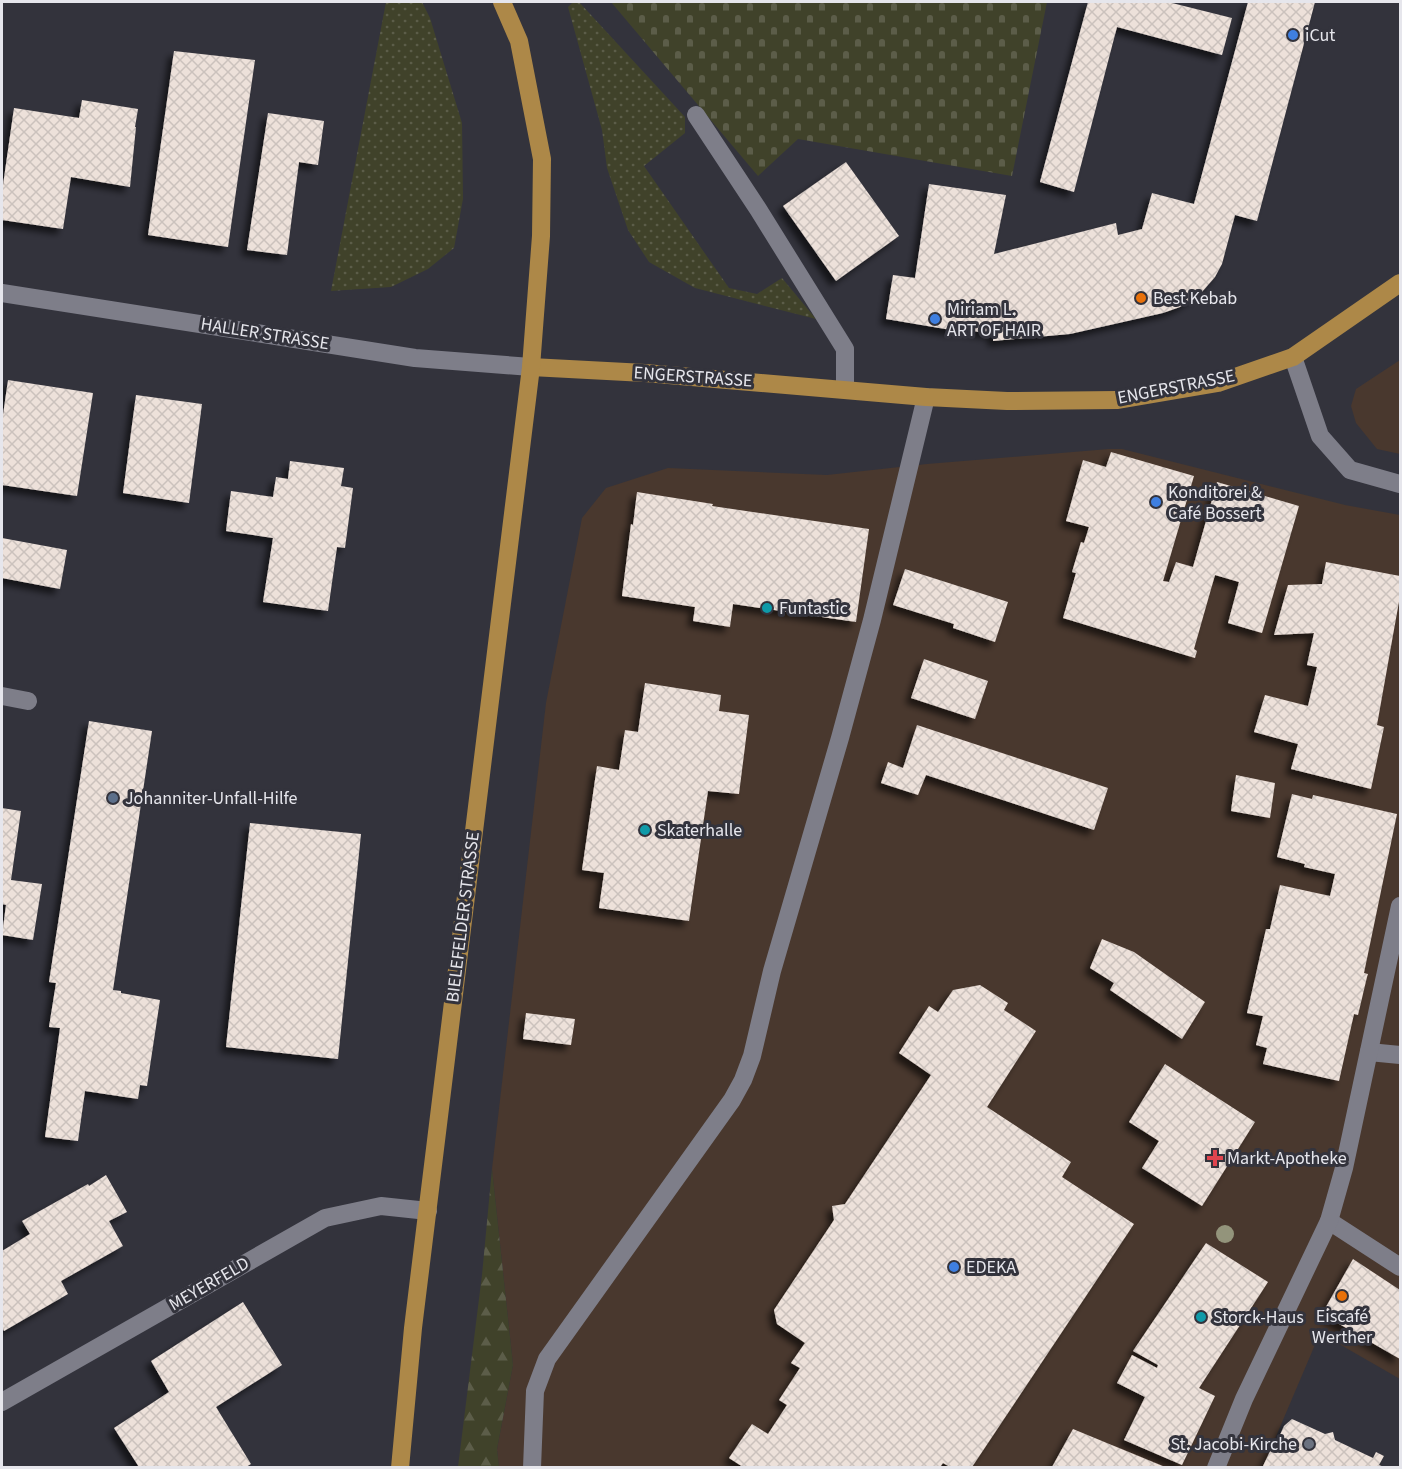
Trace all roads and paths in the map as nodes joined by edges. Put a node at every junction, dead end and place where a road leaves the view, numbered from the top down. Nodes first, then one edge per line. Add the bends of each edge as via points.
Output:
1 (502, 2) edge
2 (696, 115) dead end
3 (1401, 283) edge
4 (2, 292) edge
5 (1293, 357) junction
6 (531, 367) junction
7 (845, 389) junction
8 (926, 397) junction
9 (1401, 484) edge
10 (2, 696) edge
11 (28, 701) dead end
12 (1401, 906) edge
13 (1369, 1052) junction
14 (1401, 1054) edge
15 (428, 1211) junction
16 (1329, 1221) junction
17 (1401, 1268) edge
18 (2, 1402) edge
19 (400, 1467) edge
20 (532, 1467) edge
21 (1216, 1467) edge

1 - 6 main road, BIELEFELDER STRASSE via 519,41 542,159 541,236
2 - 7 street via 845,349
3 - 5 main road, ENGERSTRASSE
4 - 6 street, HALLER STRASSE via 415,358
5 - 8 main road, ENGERSTRASSE via 1218,383 1118,400
5 - 9 street via 1320,436 1350,470
6 - 7 main road, ENGERSTRASSE
6 - 15 main road, BIELEFELDER STRASSE
7 - 8 main road, ENGERSTRASSE
8 - 20 street via 872,620 743,1080 547,1359 535,1391
10 - 11 street
12 - 13 street
13 - 14 street
13 - 16 street
15 - 18 street, MEYERFELD via 381,1206 325,1218
15 - 19 main road, BIELEFELDER STRASSE
16 - 17 street
16 - 21 street

